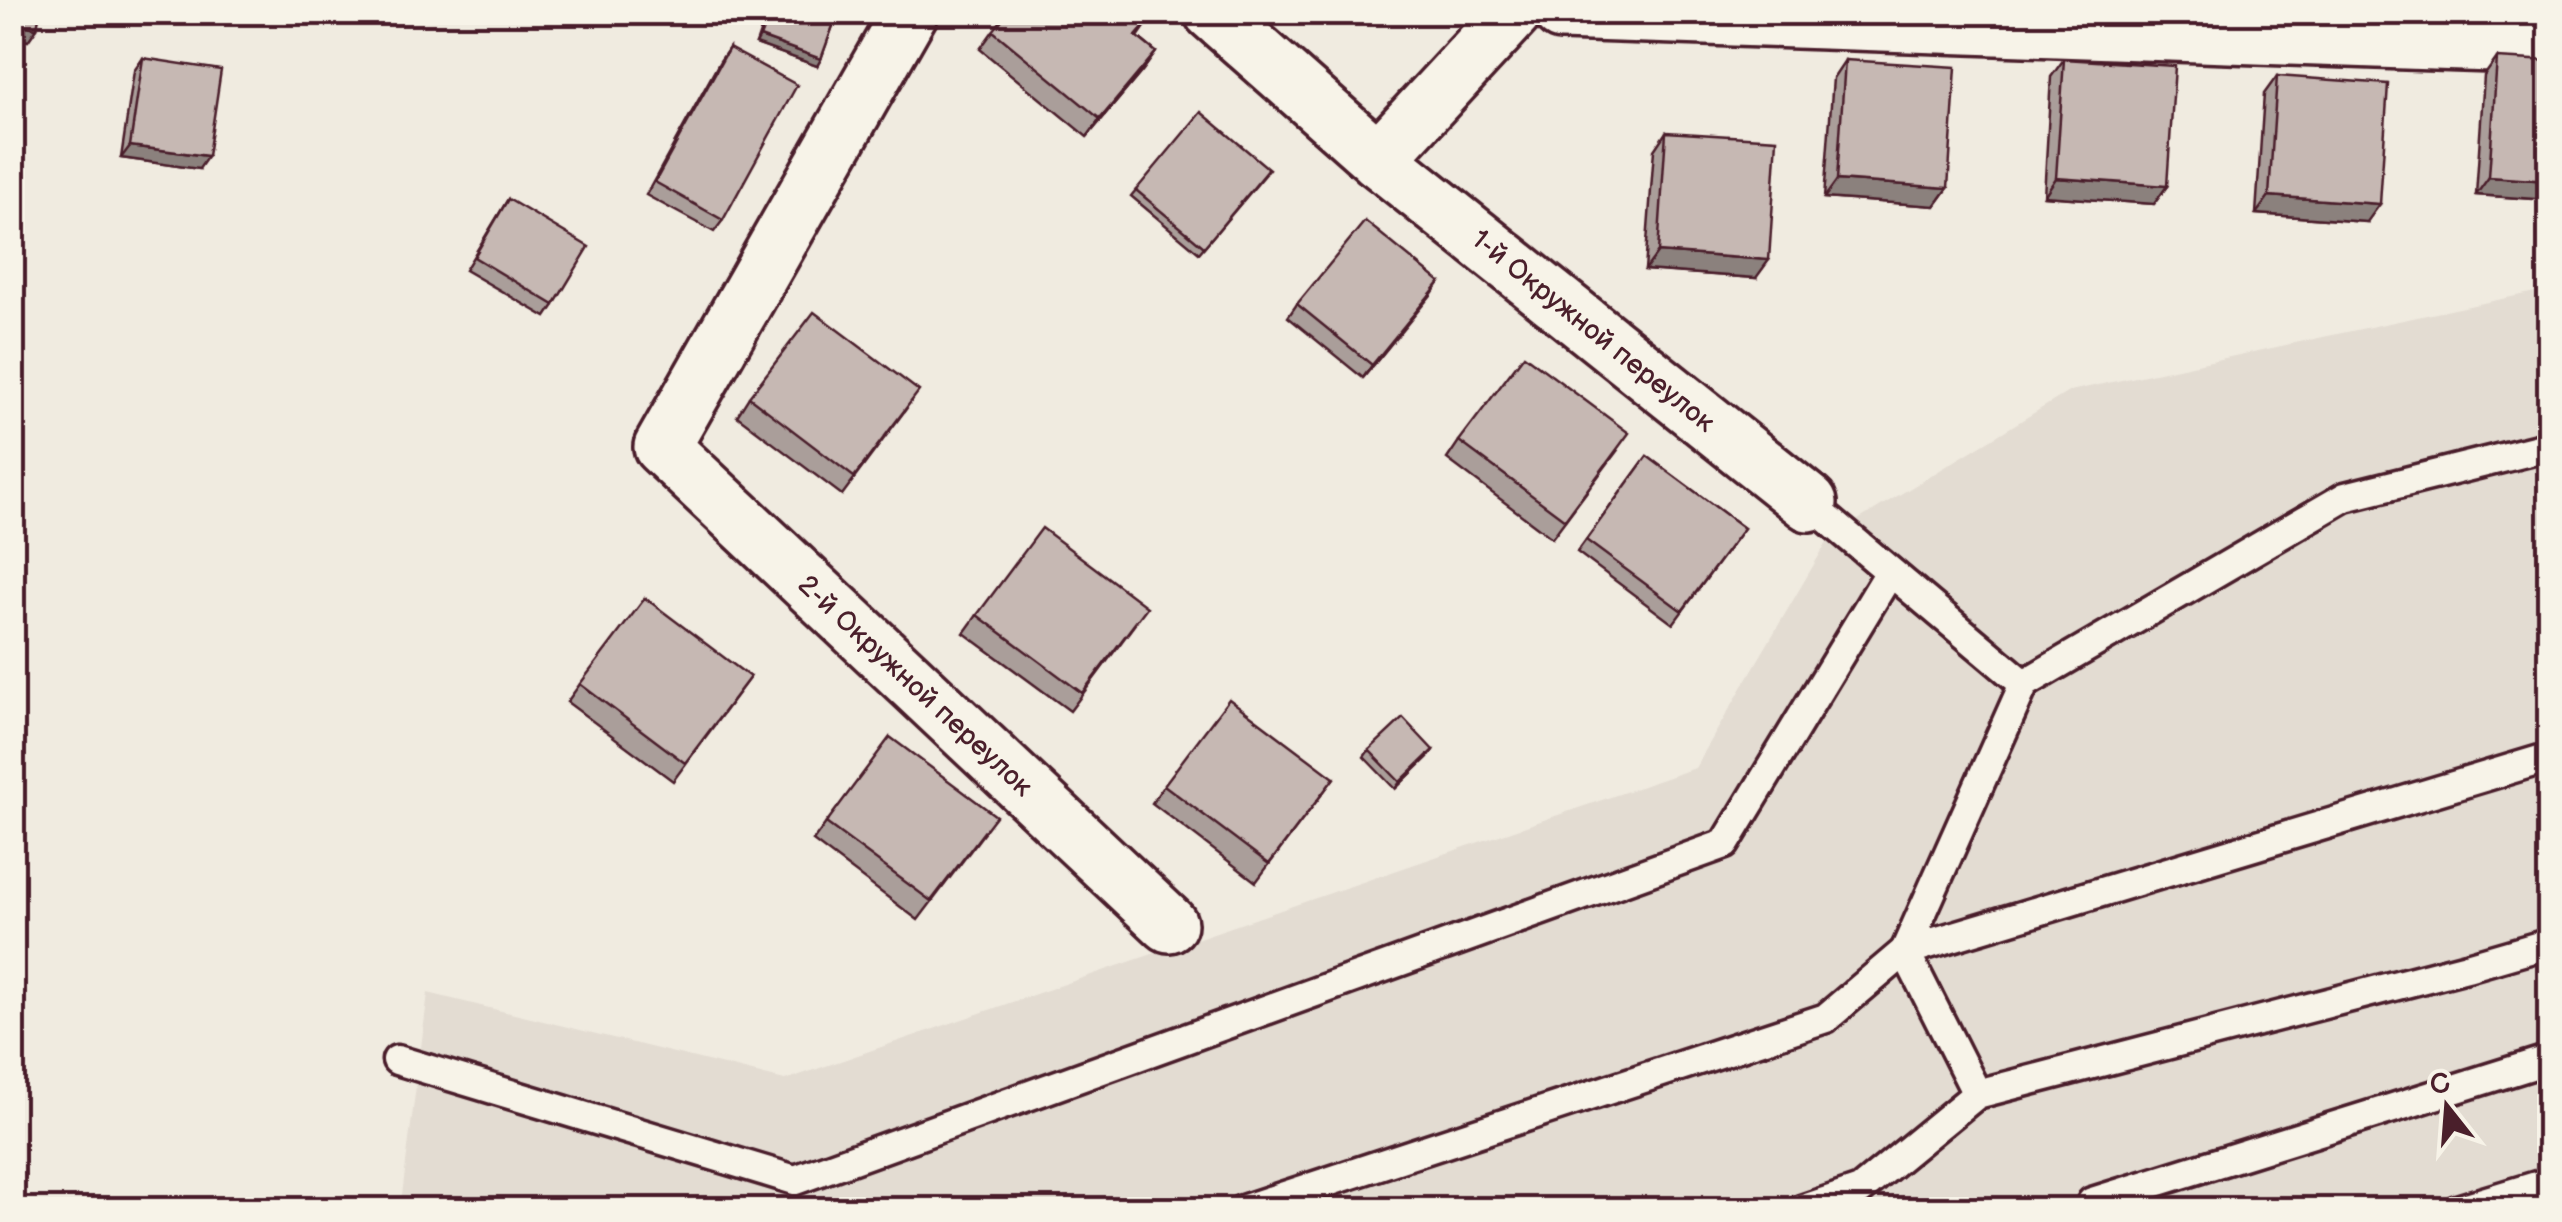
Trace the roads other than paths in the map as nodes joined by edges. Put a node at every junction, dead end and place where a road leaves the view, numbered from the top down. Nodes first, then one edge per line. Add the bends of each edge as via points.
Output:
1 (910, 12) edge
2 (1212, 12) edge
3 (1514, 12) edge
4 (1561, 12) edge
5 (2550, 46) edge
6 (1378, 159) junction
7 (2550, 446) edge
8 (1809, 503) joint
9 (1890, 572) junction
10 (2024, 684) junction
11 (2550, 757) edge
12 (1169, 924) dead end
13 (2550, 943) edge
14 (1905, 951) junction
15 (2550, 1059) edge
16 (397, 1060) dead end
17 (1976, 1094) junction
18 (2550, 1182) edge
19 (2092, 1202) dead end
20 (1242, 1210) edge
21 (1801, 1210) edge
22 (2457, 1210) edge

1 - 12 street, 2-й Окружной переулок via 662,448
2 - 6 street, 1-й Окружной переулок
3 - 6 street
4 - 5 street
6 - 8 street, 1-й Окружной переулок
7 - 10 lane via 2345,497
8 - 9 lane
9 - 10 lane
9 - 16 lane via 1725,844 794,1180
10 - 14 lane
11 - 14 lane
13 - 17 lane
14 - 17 lane
14 - 20 lane via 1826,1018
15 - 19 lane
17 - 21 lane via 1860,1190
18 - 22 lane

